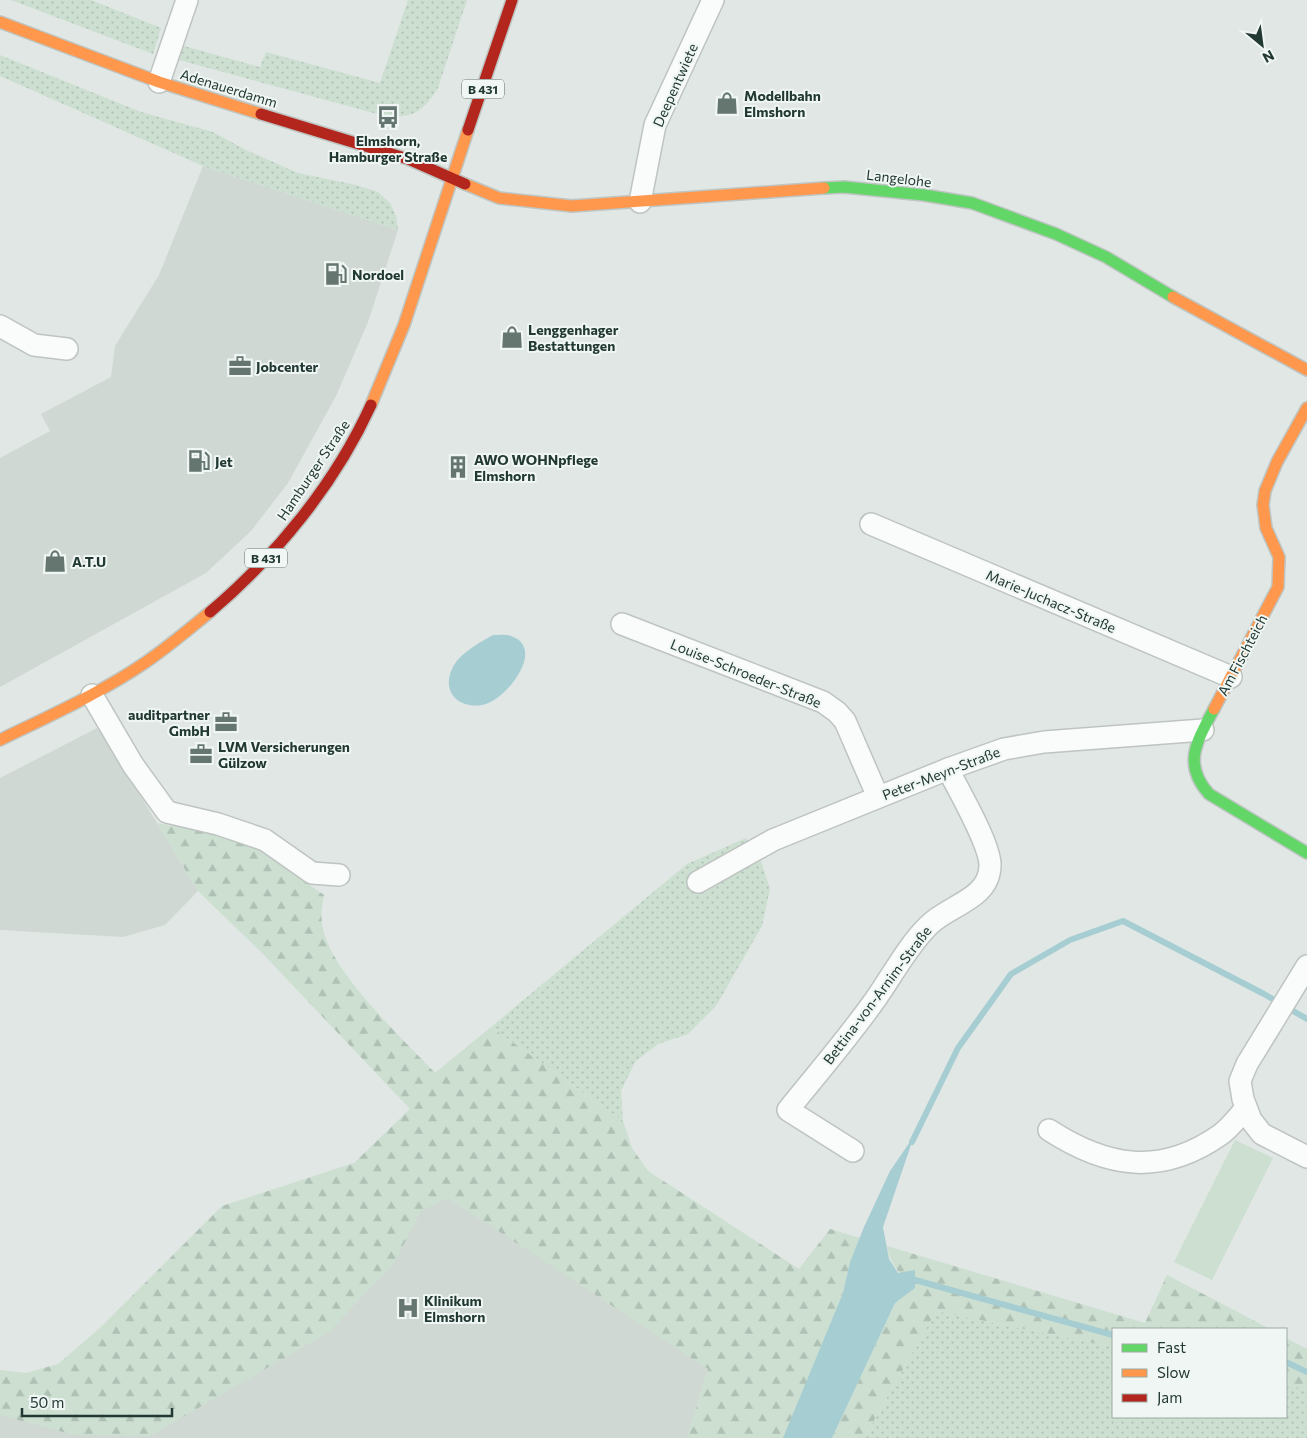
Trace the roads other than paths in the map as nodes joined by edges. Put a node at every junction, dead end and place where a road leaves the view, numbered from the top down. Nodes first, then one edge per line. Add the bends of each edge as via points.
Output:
1 (187, 0) edge
2 (512, 0) edge
3 (712, 0) edge
4 (0, 22) edge
5 (159, 82) junction
6 (452, 177) junction
7 (640, 202) junction
8 (0, 326) edge
9 (67, 349) dead end
10 (1307, 370) edge
11 (1307, 408) edge
12 (871, 524) dead end
13 (622, 624) dead end
14 (1231, 678) junction
15 (92, 695) junction
16 (1203, 730) junction
17 (0, 740) edge
18 (948, 769) junction
19 (878, 797) junction
20 (1307, 853) edge
21 (339, 875) dead end
22 (698, 882) dead end
23 (1307, 966) edge
24 (1246, 1108) junction
25 (1049, 1130) dead end
26 (853, 1151) dead end
27 (1307, 1157) edge

1 - 5 street
2 - 6 street, Hamburger Straße / B 431
3 - 7 street, Deepentwiete via 656,126
4 - 5 street, Adenauerdamm
5 - 6 street, Adenauerdamm via 408,159
6 - 7 street, Langelohe via 499,198 572,206
6 - 15 street, Hamburger Straße / B 431 via 385,373 368,412 330,476 288,535 238,587 145,662
7 - 10 street, Langelohe via 844,187 972,203 1056,234 1106,257
8 - 9 street via 34,345
11 - 14 street, Am Fischteich via 1262,500 1266,529 1279,552 1282,570 1278,587
12 - 14 street, Marie-Juchacz-Straße
13 - 19 street, Louise-Schroeder-Straße via 823,702 845,721
14 - 16 street, Am Fischteich
15 - 17 street, Hamburger Straße / B 431
15 - 21 street via 133,765 167,812 265,840 312,873
16 - 18 street, Peter-Meyn-Straße via 1044,742 1004,749
16 - 20 street, Am Fischteich via 1194,752 1192,771 1198,783 1209,794
18 - 19 street, Peter-Meyn-Straße
18 - 26 street, Bettina-von-Arnim-Straße via 986,847 990,866 985,886 928,926 874,1002 788,1110
19 - 22 street, Peter-Meyn-Straße via 773,840
23 - 24 street via 1247,1064 1240,1081
24 - 25 street via 1221,1134 1193,1151 1154,1162 1122,1163 1070,1143
24 - 27 street via 1262,1134

